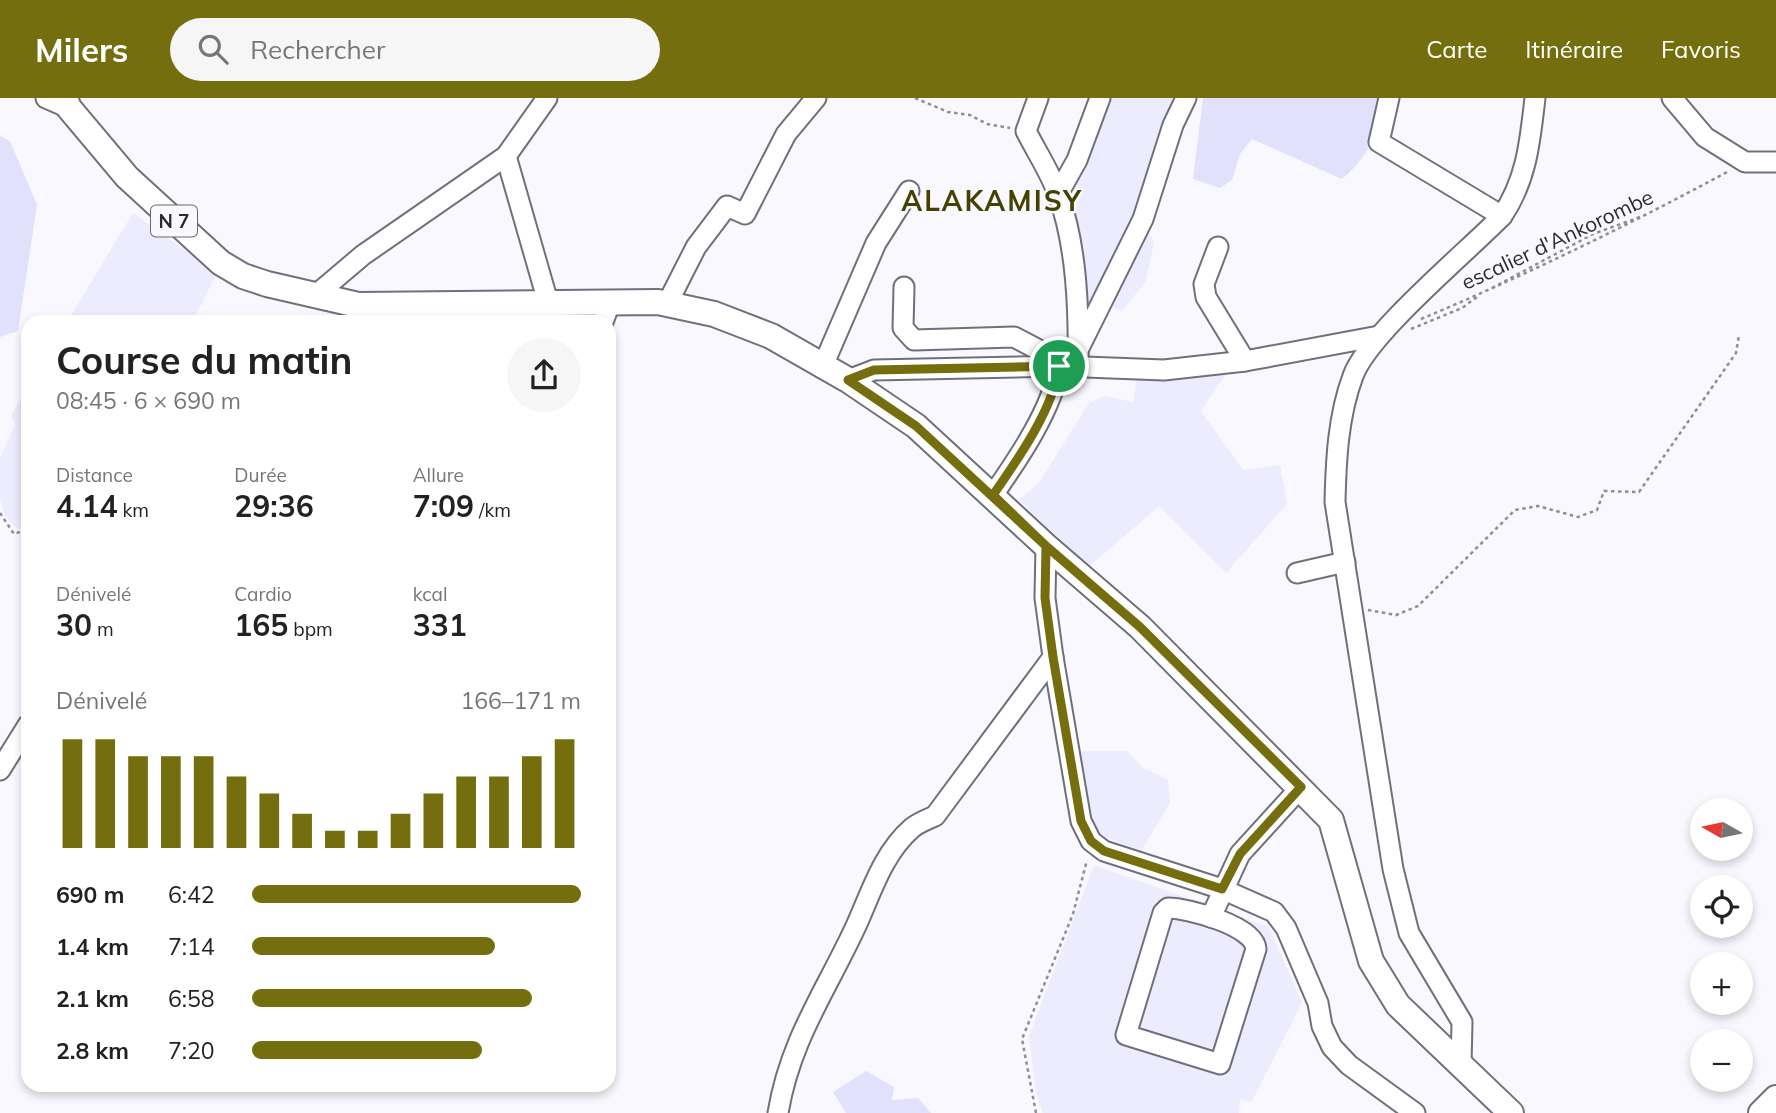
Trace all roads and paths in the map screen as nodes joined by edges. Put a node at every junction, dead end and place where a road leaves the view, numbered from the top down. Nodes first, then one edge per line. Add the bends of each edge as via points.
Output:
1 (46, 98) edge
2 (547, 98) edge
3 (816, 98) edge
4 (915, 98) edge
5 (1038, 98) edge
6 (1100, 98) edge
7 (1186, 98) edge
8 (1389, 98) edge
9 (1535, 98) edge
10 (1672, 98) edge
11 (67, 103) edge
12 (1026, 131) junction
13 (506, 156) junction
14 (1745, 162) junction
15 (1776, 162) edge
16 (1728, 174) dead end
17 (909, 191) dead end
18 (1058, 194) junction
19 (1502, 216) junction
20 (1218, 247) dead end
21 (904, 287) dead end
22 (317, 294) junction
23 (548, 302) junction
24 (667, 304) junction
25 (606, 312) edge
26 (411, 314) edge
27 (1424, 326) dead end
28 (1739, 335) dead end
29 (1379, 336) junction
30 (1066, 361) junction
31 (1245, 361) junction
32 (822, 368) junction
33 (848, 380) junction
34 (993, 495) junction
35 (0, 513) edge
36 (21, 532) edge
37 (1046, 546) junction
38 (1345, 562) junction
39 (1297, 573) dead end
40 (1351, 607) junction
41 (1053, 657) junction
42 (21, 736) edge
43 (0, 770) edge
44 (1301, 787) junction
45 (1091, 841) junction
46 (1222, 889) junction
47 (1211, 917) junction
48 (1461, 1064) junction
49 (1776, 1098) edge
50 (778, 1113) edge
51 (1035, 1113) edge
52 (1415, 1113) edge
53 (1510, 1113) edge
54 (1761, 1113) edge

1 - 11 street
2 - 13 street
3 - 24 street via 786,134 745,214 727,206 696,247
4 - 12 path via 986,124
5 - 12 street
6 - 18 street via 1077,160
7 - 30 street via 1143,219
8 - 19 street via 1379,142
9 - 19 street via 1528,161 1517,194
10 - 14 street via 1706,137
11 - 22 main road, N 7 via 127,177 220,263 267,284
12 - 18 street
13 - 22 street via 363,255
13 - 23 street
14 - 15 street
14 - 29 path, escalier d'Ankorombe via 1530,274
16 - 27 path via 1593,234
17 - 32 street via 876,243
18 - 30 street via 1072,255
19 - 29 street
20 - 31 street via 1205,284 1206,296
21 - 30 street via 904,328 914,340 1014,337
22 - 26 main road, N 7
23 - 25 main road, N 7
23 - 26 main road, N 7
24 - 25 main road, N 7
24 - 32 main road, N 7 via 715,314 771,336
28 - 40 path via 1736,353 1639,492 1604,491 1597,510 1578,517 1538,506 1515,510 1418,606 1396,615
29 - 31 street
29 - 38 street via 1353,374 1337,446 1335,502
30 - 31 street via 1164,370
30 - 33 street via 874,370
30 - 34 street via 1014,465
32 - 33 main road, N 7
33 - 34 main road, N 7 via 916,426
34 - 37 main road, N 7
35 - 36 path via 14,534
37 - 41 street via 1045,598
37 - 44 main road, N 7 via 1140,627
38 - 39 street
38 - 40 street
40 - 48 street via 1396,881 1409,933 1462,1022
41 - 45 street via 1081,821
41 - 50 street via 935,816 912,828 877,876 804,1024 788,1066
42 - 43 street
44 - 46 street via 1240,854
44 - 48 main road, N 7 via 1331,820 1371,961 1398,1005
45 - 46 street via 1104,851
45 - 51 path via 1073,914 1022,1039
46 - 47 street
46 - 52 street via 1274,912 1286,928 1332,1047 1349,1065
47 - 47 street via 1174,908 1163,913 1126,1035 1220,1063 1256,941
48 - 53 main road, N 7
49 - 54 main road

